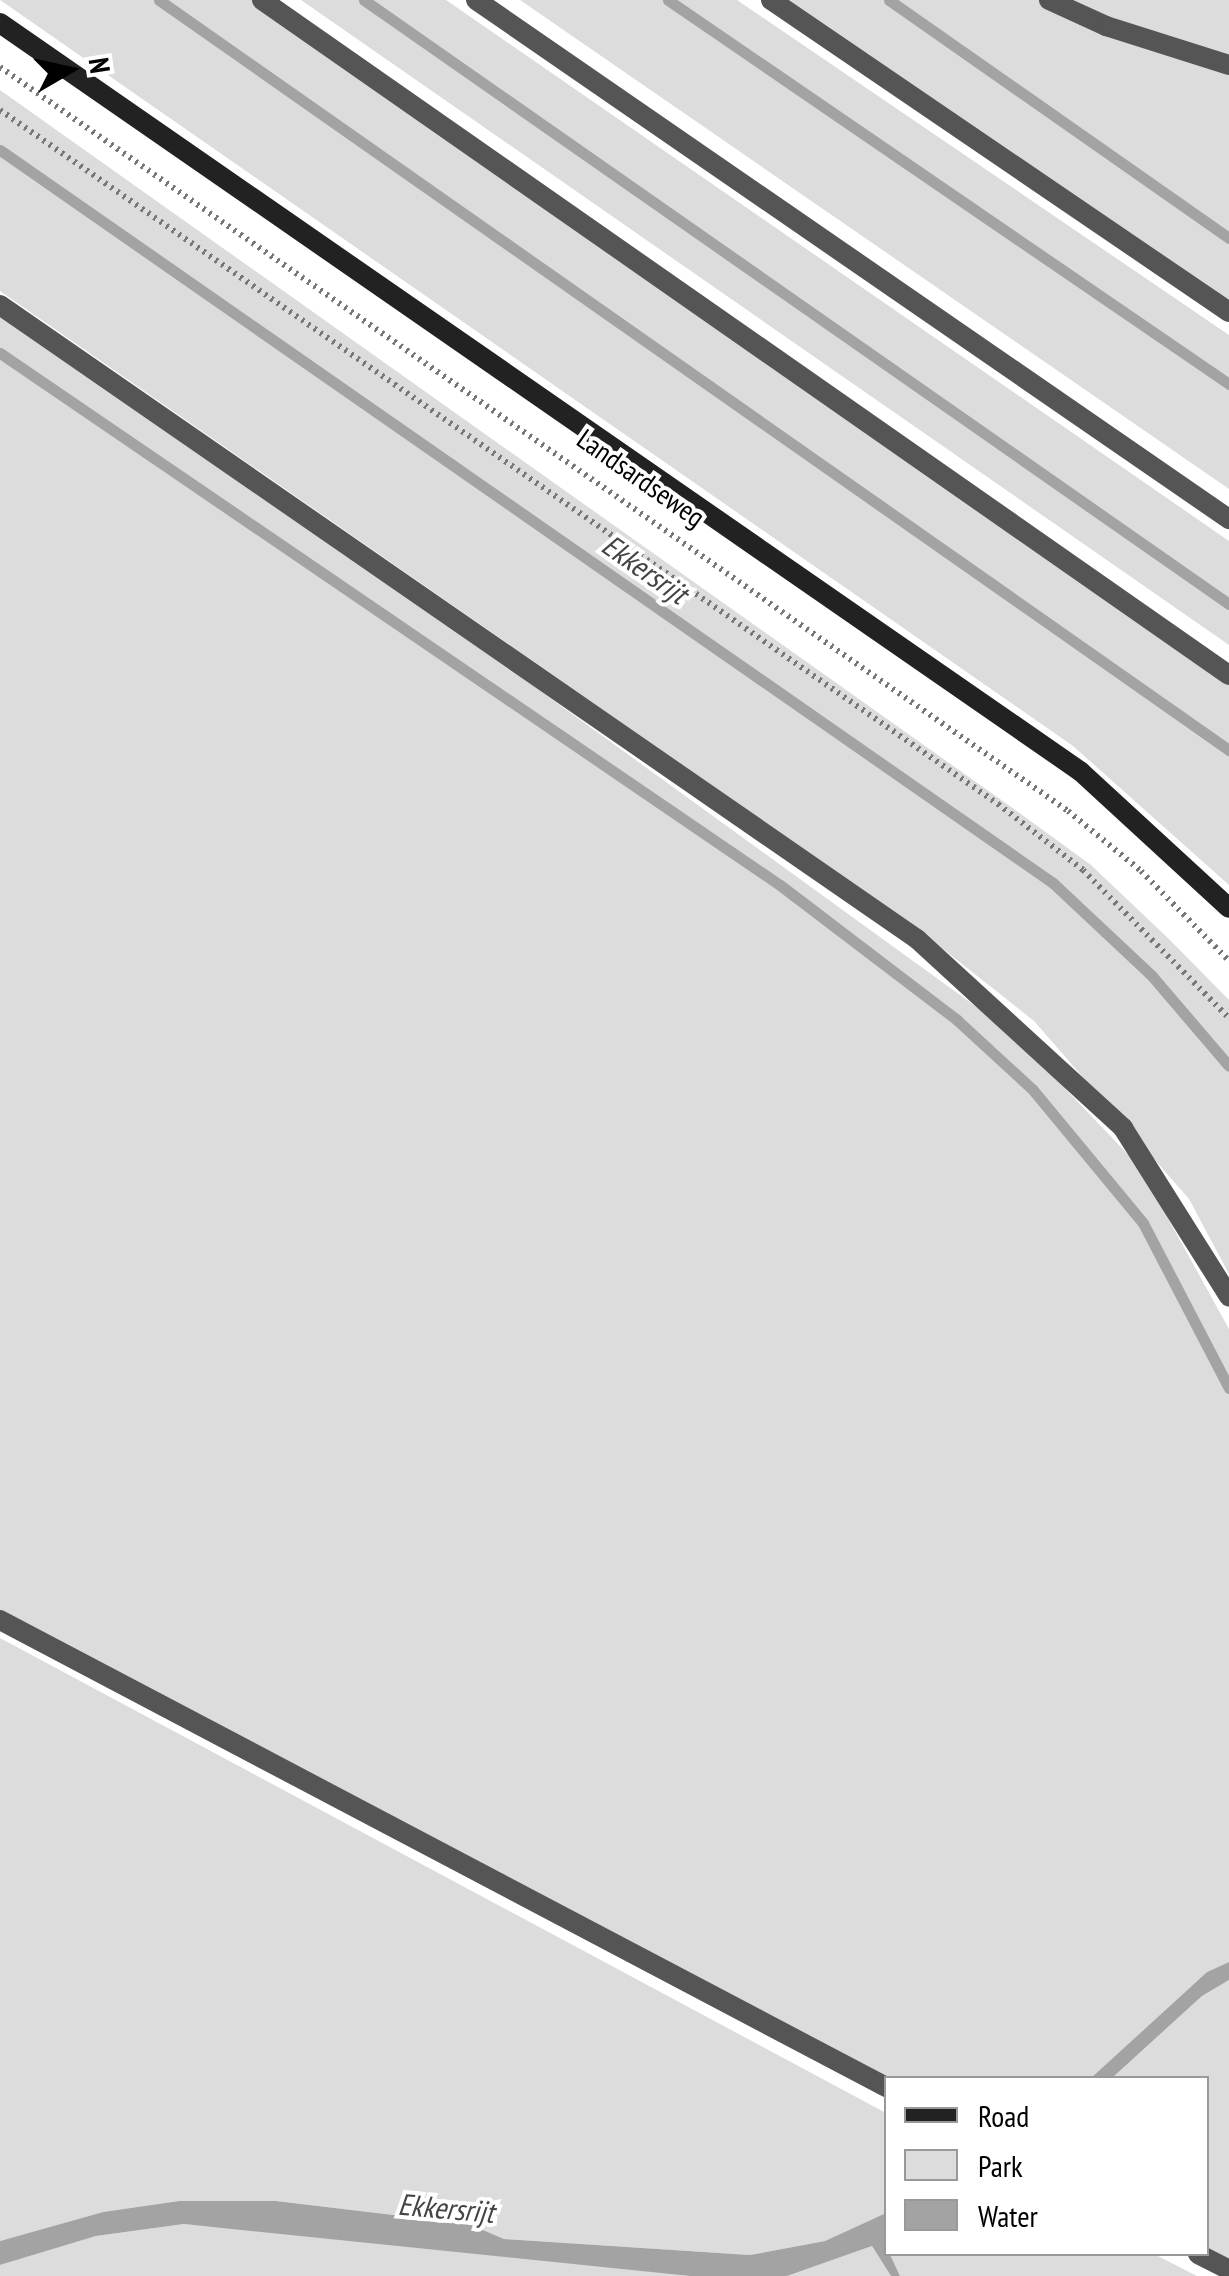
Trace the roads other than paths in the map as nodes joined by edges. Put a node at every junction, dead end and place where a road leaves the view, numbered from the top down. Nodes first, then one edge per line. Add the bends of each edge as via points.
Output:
1 (262, 0) edge
2 (476, 0) edge
3 (772, 0) edge
4 (1049, 0) edge
5 (0, 24) edge
6 (1229, 65) edge
7 (0, 304) edge
8 (1229, 312) edge
9 (1229, 519) edge
10 (1229, 674) edge
11 (1229, 908) edge
12 (1229, 1296) edge
13 (0, 1620) edge
14 (884, 2086) edge
15 (1202, 2256) edge
16 (1229, 2270) edge

1 - 10 lane
2 - 9 lane
3 - 8 lane
4 - 6 lane via 1106,26
5 - 11 street, Landsardseweg via 1080,771
7 - 12 lane via 917,939 1124,1128
13 - 14 lane
15 - 16 lane

